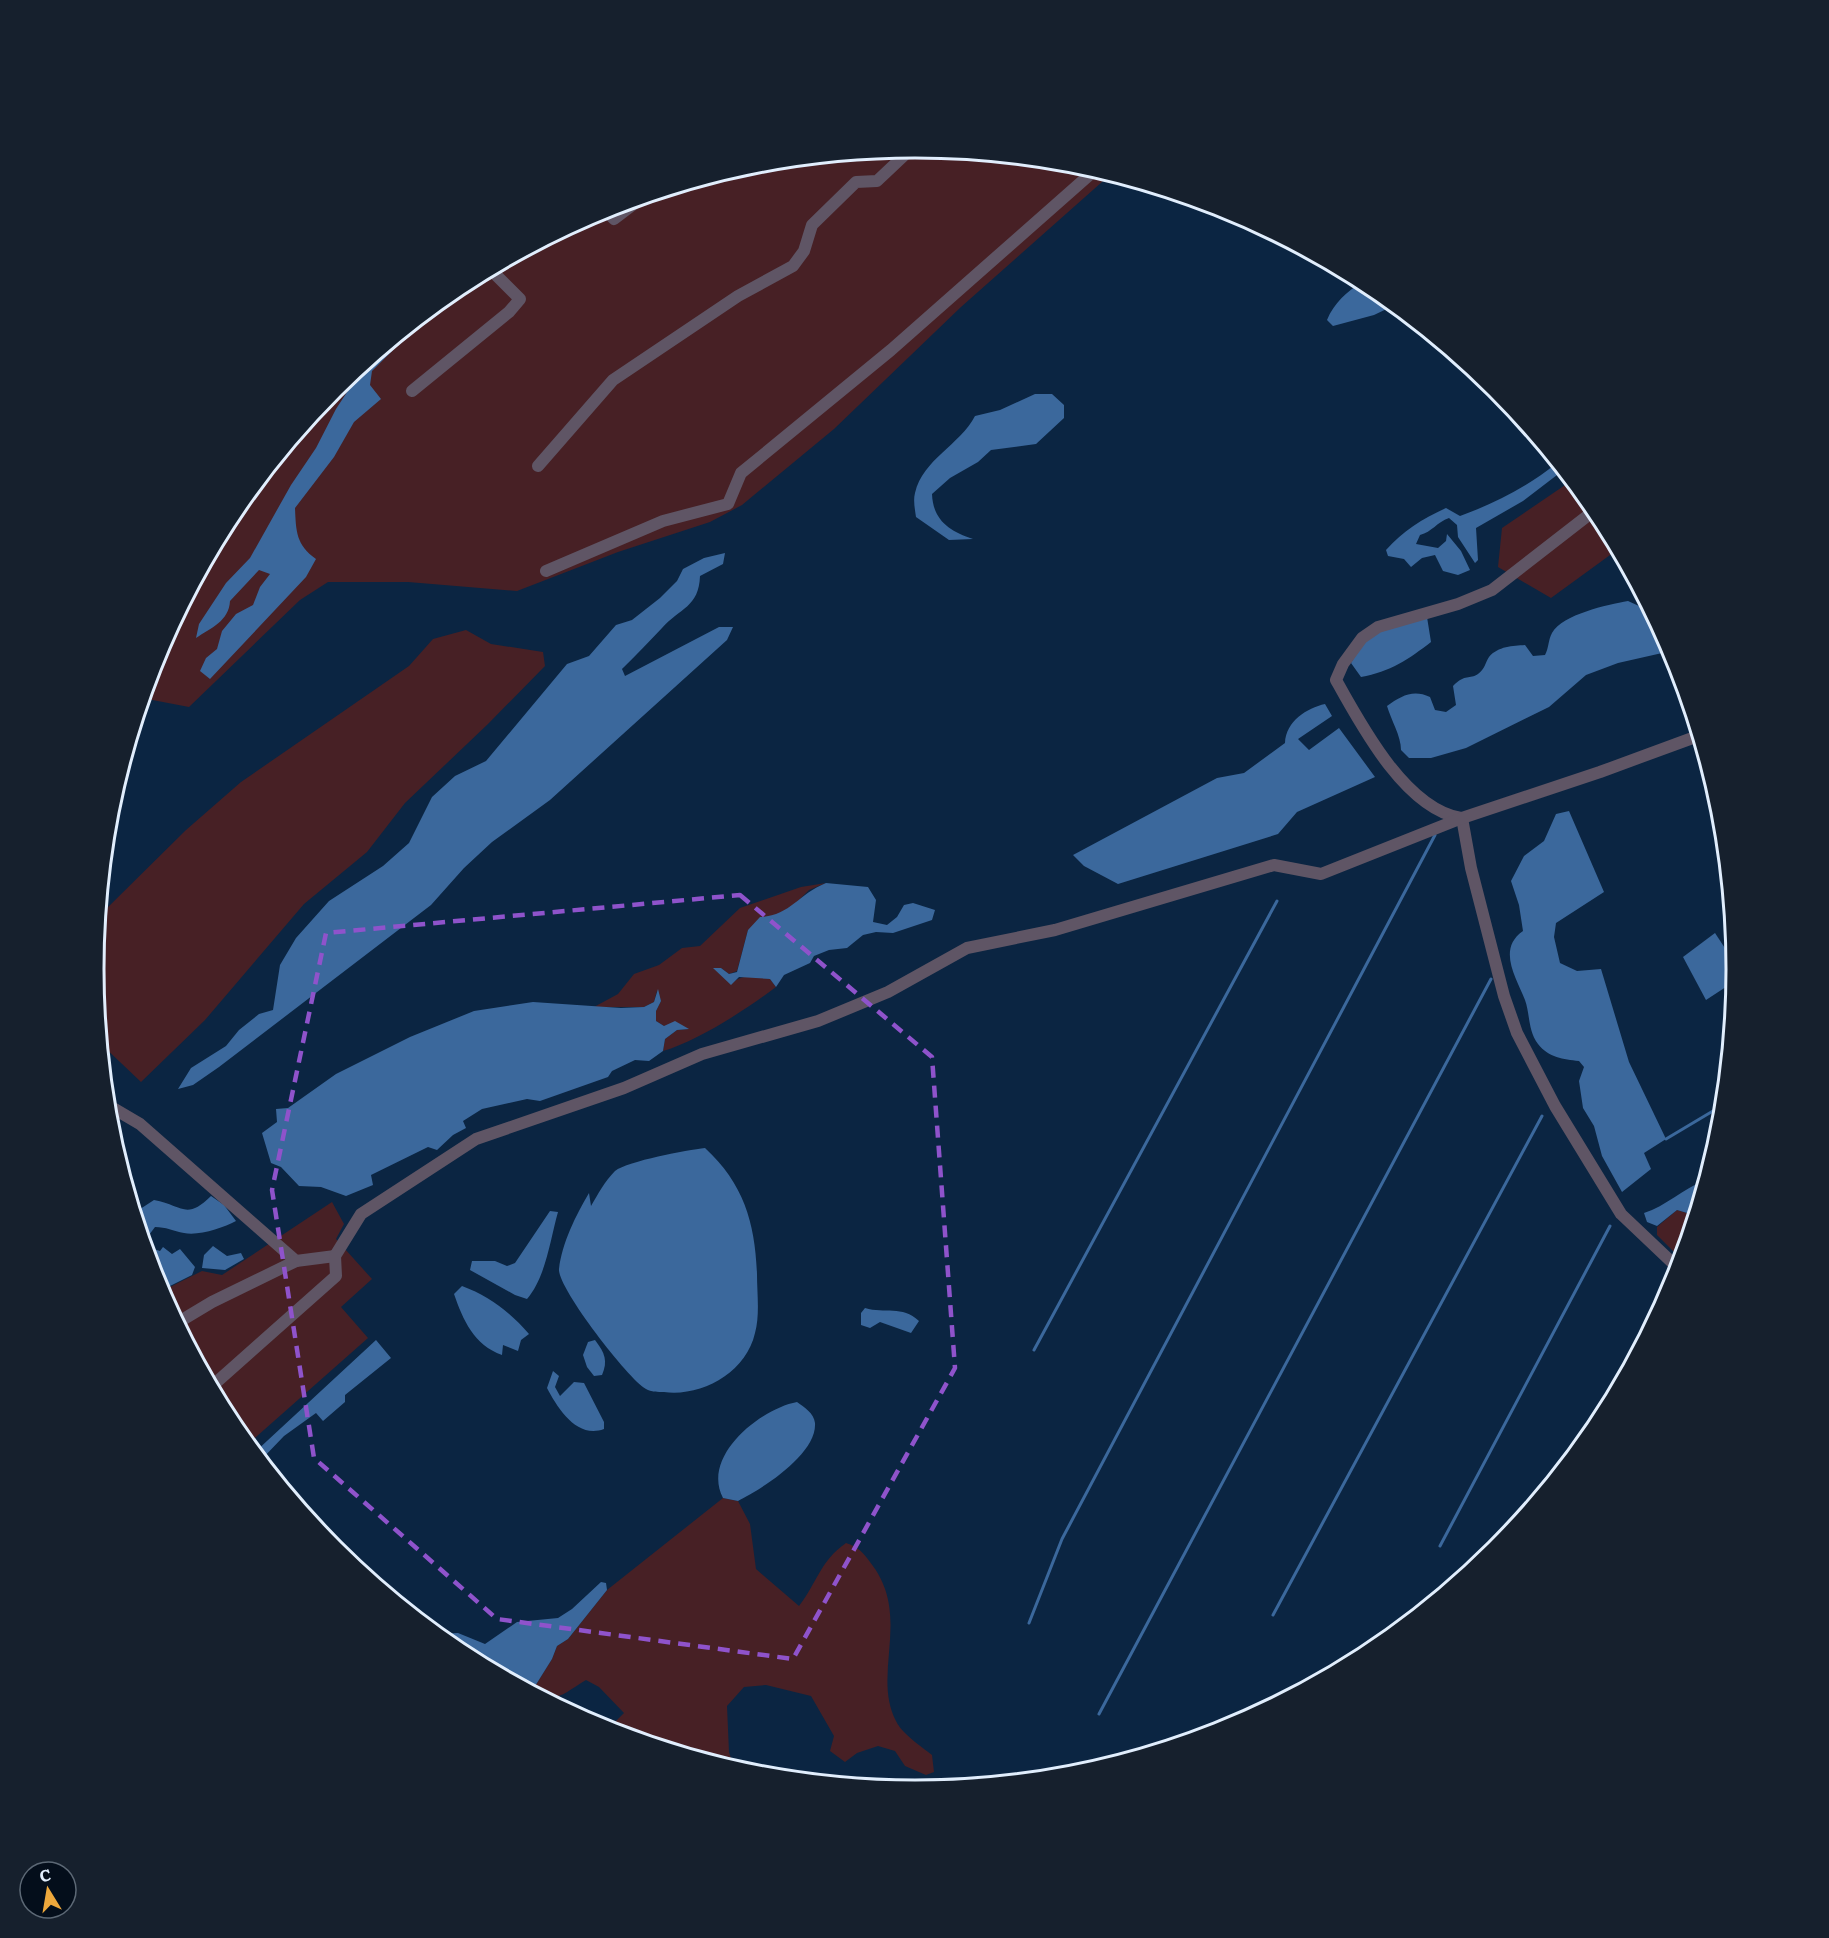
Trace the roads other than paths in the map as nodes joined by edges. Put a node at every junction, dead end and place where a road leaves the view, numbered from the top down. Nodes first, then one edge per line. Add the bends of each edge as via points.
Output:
1 (901, 158) edge
2 (1087, 177) edge
3 (496, 275) edge
4 (412, 391) dead end
5 (538, 466) dead end
6 (1587, 516) edge
7 (546, 571) dead end
8 (1692, 738) edge
9 (1462, 818) junction
10 (116, 1110) edge
11 (335, 1256) junction
12 (296, 1261) junction
13 (1671, 1261) edge
14 (183, 1319) edge
15 (217, 1382) edge

1 - 5 street via 877,181 856,182 812,225 804,250 793,266 738,296 614,380
2 - 7 street via 891,350 741,473 728,504 663,522
3 - 4 street via 520,298 509,312
6 - 9 street via 1492,590 1378,627 1362,638 1336,680 1400,780 1424,803 1448,816
8 - 9 street
9 - 11 street via 1321,874 1274,866 1055,930 967,948 888,992 818,1022 702,1054 624,1088 476,1140 360,1214
9 - 13 street via 1471,868 1516,1033 1621,1214
10 - 12 street via 140,1124
11 - 12 street
11 - 15 street via 336,1276
12 - 14 street

